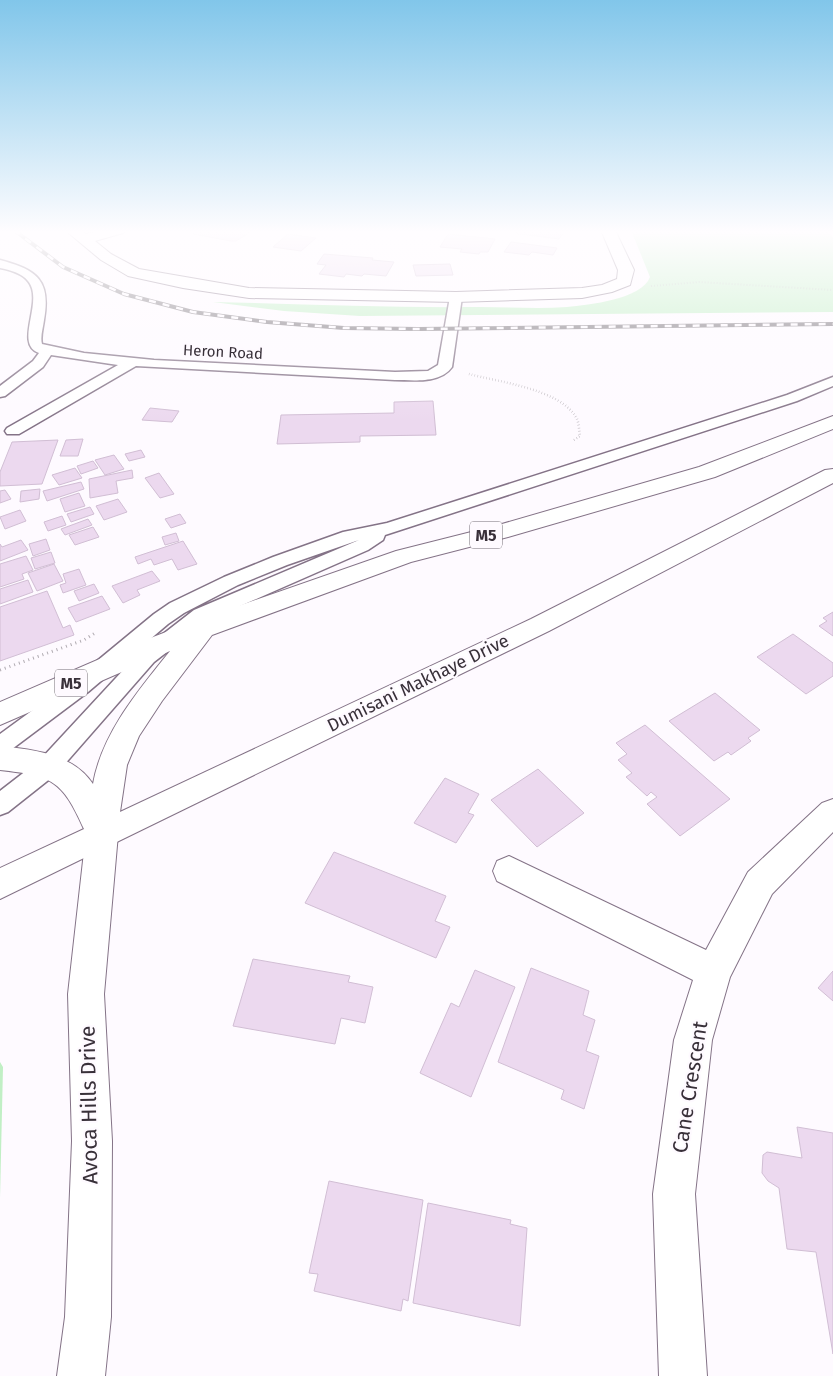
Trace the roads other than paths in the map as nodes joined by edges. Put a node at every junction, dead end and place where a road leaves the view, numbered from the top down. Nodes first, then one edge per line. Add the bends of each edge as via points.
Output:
1 (39, 294) edge
2 (312, 294) edge
3 (544, 294) edge
4 (456, 297) junction
5 (47, 351) junction
6 (133, 362) junction
7 (833, 381) edge
8 (0, 393) edge
9 (833, 422) edge
10 (12, 431) dead end
11 (833, 475) edge
12 (390, 528) junction
13 (204, 627) junction
14 (166, 642) junction
15 (102, 669) junction
16 (0, 714) edge
17 (0, 746) edge
18 (0, 758) edge
19 (48, 767) junction
20 (0, 804) edge
21 (833, 812) edge
22 (102, 834) junction
23 (509, 871) dead end
24 (0, 884) edge
25 (713, 972) junction
26 (81, 1376) edge
27 (683, 1376) edge

1 - 5 lane via 34,341 36,346
2 - 4 main road
3 - 4 main road
4 - 6 lane, Heron Road via 444,367 434,373 385,376
5 - 6 lane, Heron Road
5 - 8 lane via 24,377
6 - 10 lane
7 - 12 lane via 792,398
9 - 13 main road, M5 via 706,472 500,532 404,556
11 - 22 main road, Dumisani Makhaye Drive via 540,625
12 - 14 lane via 362,546 214,608
12 - 15 lane via 349,536 223,584 176,608
13 - 14 main road, M5
13 - 22 main road, Avoca Hills Drive via 136,716 122,741 112,765
14 - 15 main road, M5
14 - 19 lane via 138,666
15 - 16 main road, M5
15 - 17 lane
18 - 19 main road
19 - 20 lane
19 - 22 main road via 68,776 73,782
21 - 25 main road, Cane Crescent via 760,883
22 - 24 main road, Dumisani Makhaye Drive
22 - 26 main road, Avoca Hills Drive via 86,994 92,1141 88,1317
23 - 25 main road
25 - 27 main road, Cane Crescent via 693,1040 674,1194

